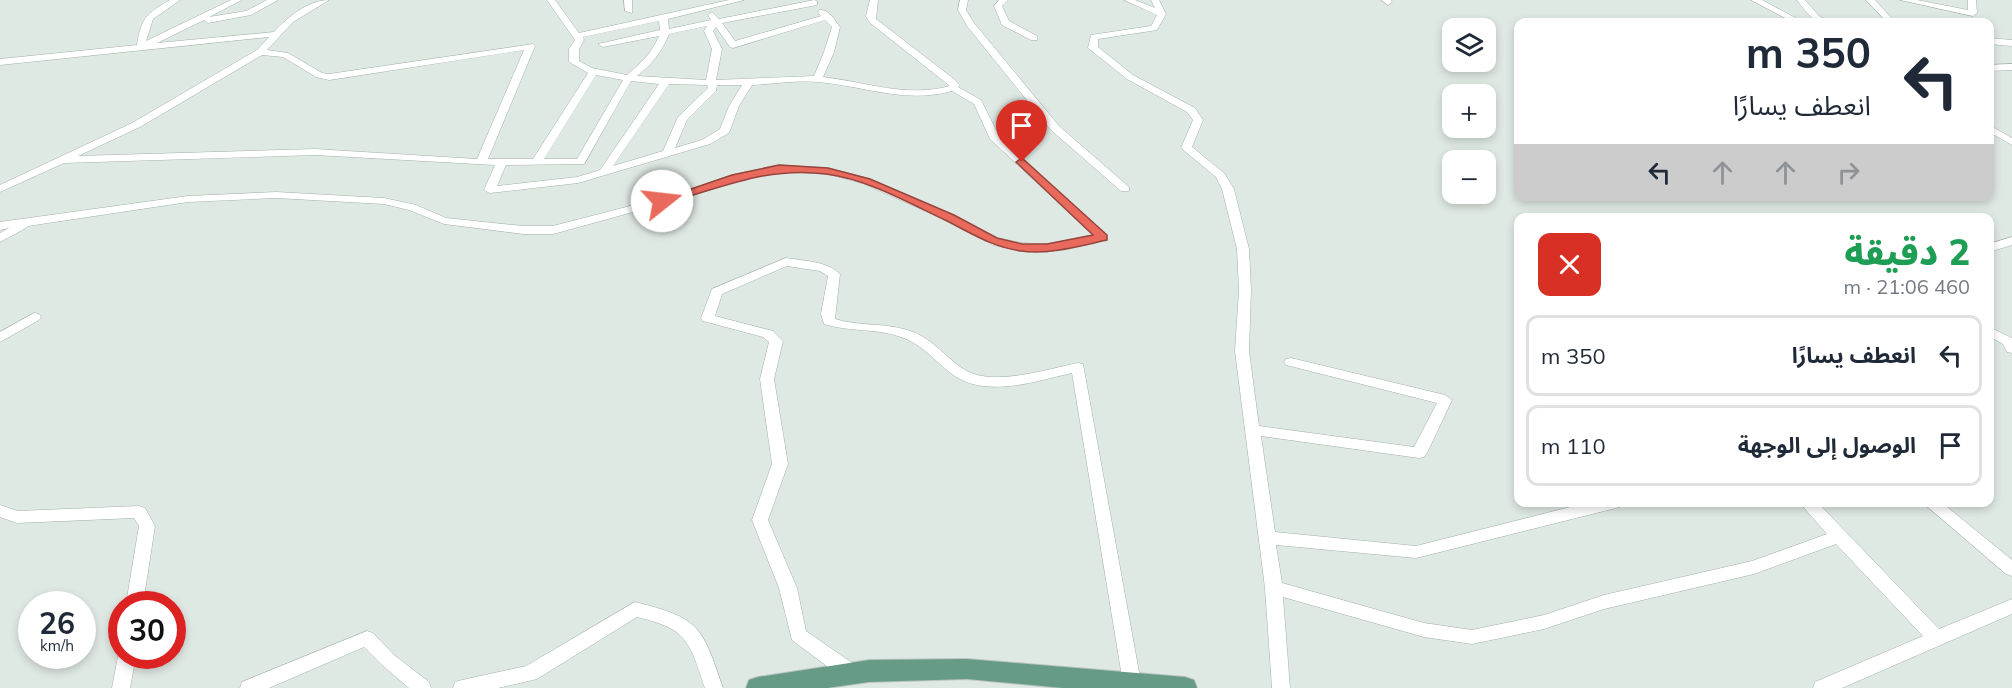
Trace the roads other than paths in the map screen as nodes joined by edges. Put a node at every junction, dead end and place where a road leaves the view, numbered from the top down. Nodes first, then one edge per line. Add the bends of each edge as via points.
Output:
1 (176, 0) edge
2 (238, 0) edge
3 (274, 0) edge
4 (325, 0) edge
5 (551, 0) edge
6 (628, 0) edge
7 (740, 0) edge
8 (874, 0) edge
9 (964, 0) edge
10 (1004, 0) edge
11 (1128, 0) edge
12 (1155, 0) edge
13 (1755, 0) edge
14 (1801, 0) edge
15 (1870, 0) edge
16 (1904, 0) edge
17 (1935, 0) edge
18 (1951, 0) edge
19 (1972, 0) edge
20 (813, 2) edge
21 (702, 3) edge
22 (629, 11) dead end
23 (1973, 12) junction
24 (666, 14) junction
25 (1162, 14) junction
26 (828, 16) junction
27 (1791, 18) edge
28 (1816, 18) edge
29 (1887, 18) edge
30 (717, 21) junction
31 (191, 23) junction
32 (665, 32) junction
33 (277, 34) junction
34 (577, 36) junction
35 (1034, 38) dead end
36 (1994, 41) edge
37 (2012, 43) edge
38 (603, 44) dead end
39 (141, 47) junction
40 (260, 52) junction
41 (0, 62) edge
42 (1994, 68) edge
43 (2012, 68) edge
44 (593, 72) junction
45 (2012, 73) edge
46 (628, 78) junction
47 (817, 79) junction
48 (666, 81) junction
49 (711, 81) junction
50 (749, 82) junction
51 (953, 88) junction
52 (1994, 131) edge
53 (2012, 142) edge
54 (668, 153) junction
55 (65, 160) junction
56 (481, 162) junction
57 (502, 162) junction
58 (536, 163) junction
59 (604, 172) junction
60 (0, 189) edge
61 (1125, 189) dead end
62 (32, 221) junction
63 (0, 226) edge
64 (0, 238) edge
65 (2012, 241) edge
66 (1994, 246) edge
67 (34, 317) dead end
68 (1994, 334) edge
69 (0, 338) edge
70 (2012, 349) edge
71 (1291, 362) dead end
72 (1252, 430) junction
73 (1596, 507) edge
74 (1812, 507) edge
75 (1936, 507) edge
76 (0, 511) edge
77 (1839, 536) junction
78 (1267, 538) junction
79 (2012, 569) edge
80 (1274, 588) junction
81 (137, 591) edge
82 (2012, 606) edge
83 (1936, 638) junction
84 (124, 669) edge
85 (851, 674) junction
86 (1132, 683) junction
87 (121, 688) edge
88 (249, 688) edge
89 (422, 688) edge
90 (462, 688) edge
91 (714, 688) edge
92 (758, 688) edge
93 (1185, 688) edge
94 (1281, 688) edge
95 (1822, 688) edge

1 - 39 street via 148,17
2 - 31 street
3 - 31 street via 248,13
4 - 33 street via 290,20
5 - 34 street
6 - 22 street
7 - 21 street
8 - 51 street via 872,20 951,81
9 - 61 street via 962,10 970,24 1054,128
10 - 35 street via 998,6 1005,23
11 - 25 street
12 - 25 street
13 - 27 street
14 - 28 street
15 - 29 street
16 - 23 street
17 - 23 street
18 - 23 street
19 - 23 street
20 - 26 street
20 - 30 street
21 - 24 street
21 - 30 street
24 - 32 street
24 - 34 street
25 - 72 street via 1154,28 1095,37 1093,48 1130,77 1191,110 1198,120 1186,148 1220,175 1228,189 1243,249 1242,351
26 - 30 street via 733,45
26 - 47 street via 836,27
30 - 32 street
30 - 49 street via 708,30 717,49
31 - 39 street
32 - 38 street
32 - 46 street via 649,62
33 - 39 street
33 - 40 street
34 - 44 street via 580,40 574,49 574,62
36 - 37 street
39 - 41 street
40 - 55 street via 136,125
40 - 56 street via 285,55 329,77 530,46
42 - 43 street
42 - 45 street
44 - 46 street
44 - 58 street
46 - 48 street
46 - 58 street via 583,159 576,163
47 - 50 street
47 - 51 street via 893,94 915,95
48 - 49 street
48 - 59 street
49 - 50 street
49 - 54 street via 713,89 682,119
50 - 54 street via 725,131 706,142
51 - 62 street via 978,102 994,136 1102,237 1047,248 1022,248 993,241 866,181 828,171 779,168 553,230 444,221 412,207 384,201 276,195 188,199
52 - 53 street
54 - 59 street
55 - 56 street via 315,152
55 - 60 street
56 - 57 street
57 - 58 street
57 - 59 street via 490,190 578,180
62 - 63 street
62 - 64 street
65 - 66 street
67 - 69 street
68 - 70 street via 2008,341
71 - 72 street via 1445,400 1419,453
72 - 78 street
73 - 78 street via 1416,552
74 - 77 street
75 - 79 street
76 - 81 street via 17,517 139,512 147,526
77 - 80 street via 1754,567 1472,637 1424,630
77 - 83 street
78 - 80 street
80 - 94 street
82 - 83 street
83 - 95 street
84 - 87 street
85 - 86 main road via 966,669
85 - 86 street via 798,634 788,588 760,520 780,464 767,379 776,341 768,334 708,318 716,292 786,262 823,268 834,274 830,321 843,327 903,333 926,341 974,382 1078,367
85 - 92 main road
86 - 93 main road
88 - 89 street via 367,638
90 - 91 street via 530,673 636,609 668,616 697,636

